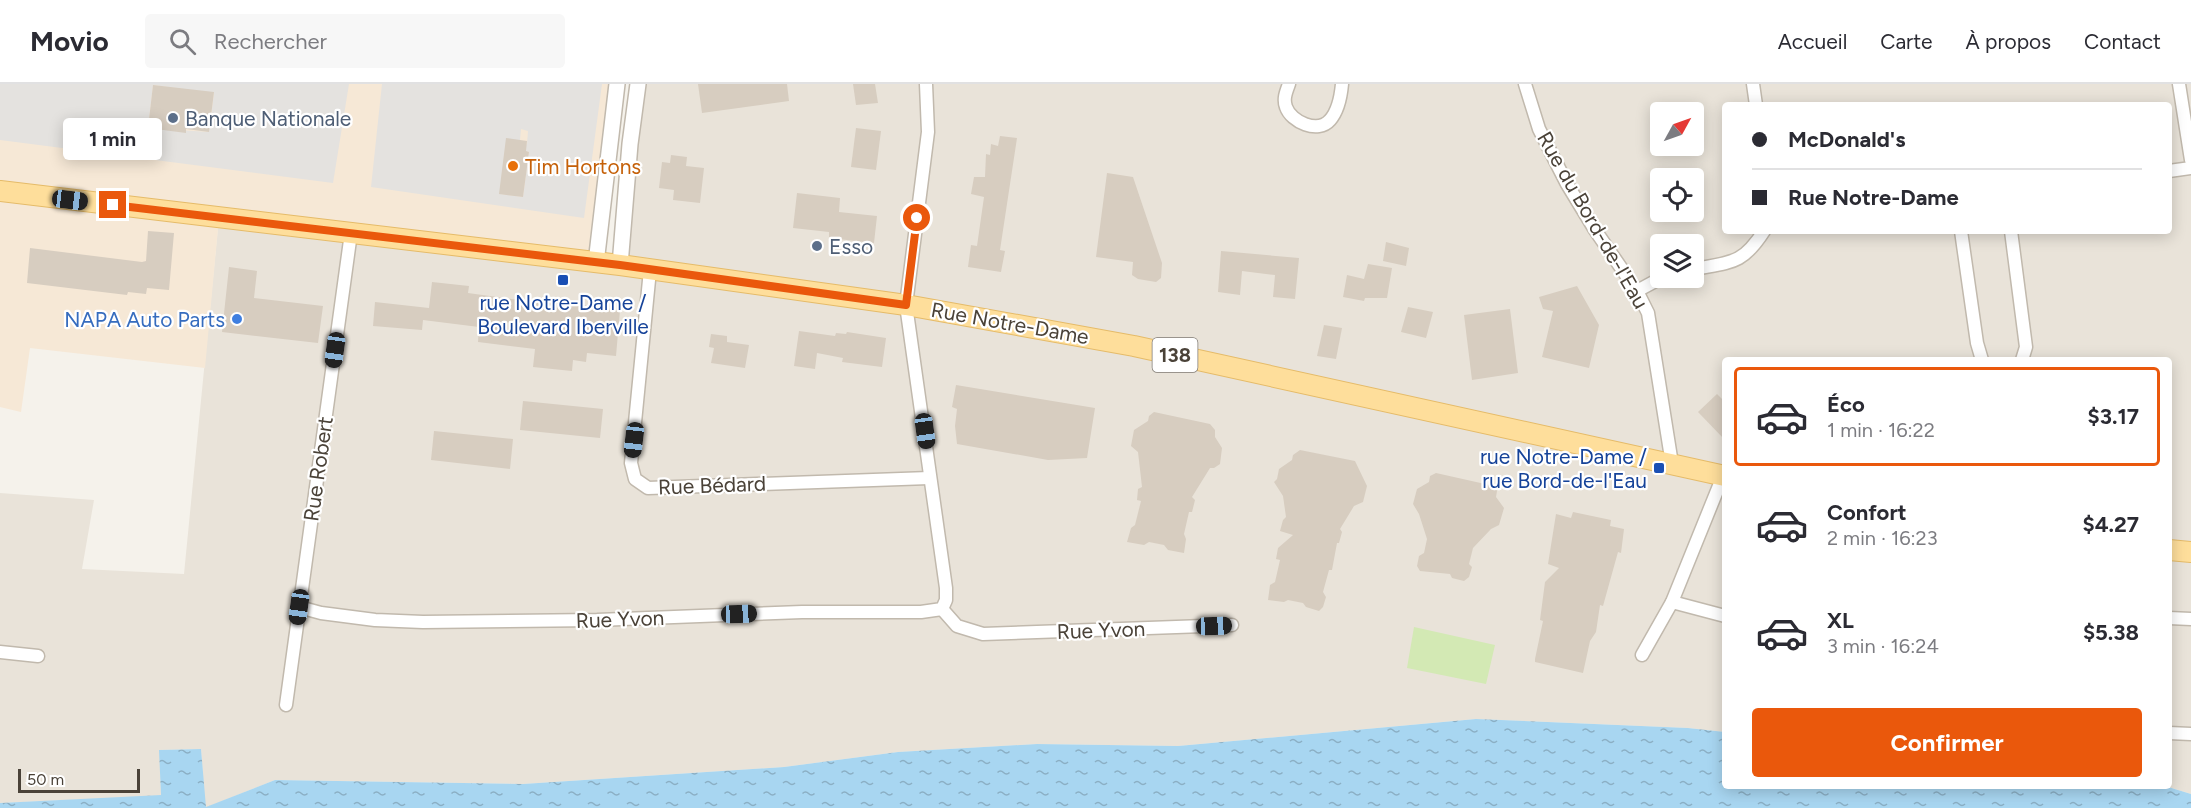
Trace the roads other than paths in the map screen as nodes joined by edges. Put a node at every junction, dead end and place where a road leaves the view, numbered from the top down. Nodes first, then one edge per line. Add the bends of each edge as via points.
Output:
1 (617, 84) edge
2 (638, 84) edge
3 (926, 84) edge
4 (1289, 84) edge
5 (1342, 84) edge
6 (1525, 84) edge
7 (1753, 84) edge
8 (2179, 84) edge
9 (1756, 102) edge
10 (2191, 160) edge
11 (2191, 168) edge
12 (2172, 171) edge
13 (0, 191) edge
14 (351, 233) junction
15 (1762, 234) edge
16 (1961, 234) edge
17 (2011, 234) edge
18 (596, 262) junction
19 (620, 265) junction
20 (1704, 267) edge
21 (650, 270) junction
22 (1650, 284) edge
23 (1637, 291) junction
24 (906, 305) junction
25 (1981, 357) edge
26 (2023, 357) edge
27 (1672, 464) junction
28 (1722, 476) edge
29 (930, 478) junction
30 (1722, 481) edge
31 (2172, 550) edge
32 (2191, 552) edge
33 (1672, 602) junction
34 (299, 607) junction
35 (942, 609) junction
36 (1722, 615) edge
37 (2172, 618) edge
38 (2191, 619) edge
39 (1232, 625) dead end
40 (0, 652) edge
41 (1642, 655) dead end
42 (38, 656) dead end
43 (286, 705) dead end
44 (2172, 732) edge
45 (2191, 734) edge

1 - 18 street
2 - 19 street
3 - 24 street via 928,132
4 - 5 street via 1284,97 1287,109 1293,118 1308,126 1330,121
6 - 23 street, Rue du Bord-de-l'Eau via 1539,129 1568,184
7 - 9 street
8 - 10 street
11 - 12 street
13 - 14 main road, Rue Notre-Dame / 138
14 - 18 main road, Rue Notre-Dame / 138
14 - 34 street, Rue Robert
15 - 20 street via 1753,248 1736,261
16 - 25 street
17 - 26 street via 2026,347
18 - 19 main road, Rue Notre-Dame / 138
19 - 21 main road, Rue Notre-Dame / 138
21 - 24 main road, Rue Notre-Dame / 138
21 - 29 street, Rue Bédard via 631,463 635,479 648,488
22 - 23 street
23 - 27 street, Rue du Bord-de-l'Eau via 1648,313
24 - 27 main road, Rue Notre-Dame / 138 via 1134,346
24 - 29 street
27 - 28 main road, Rue Notre-Dame / 138
29 - 35 street via 946,588
30 - 33 street
31 - 32 main road
33 - 36 street
33 - 41 street
34 - 35 street, Rue Yvon via 375,620 423,622
34 - 43 street, Rue Robert
35 - 39 street, Rue Yvon via 957,626 983,634
37 - 38 street
40 - 42 street
44 - 45 street

